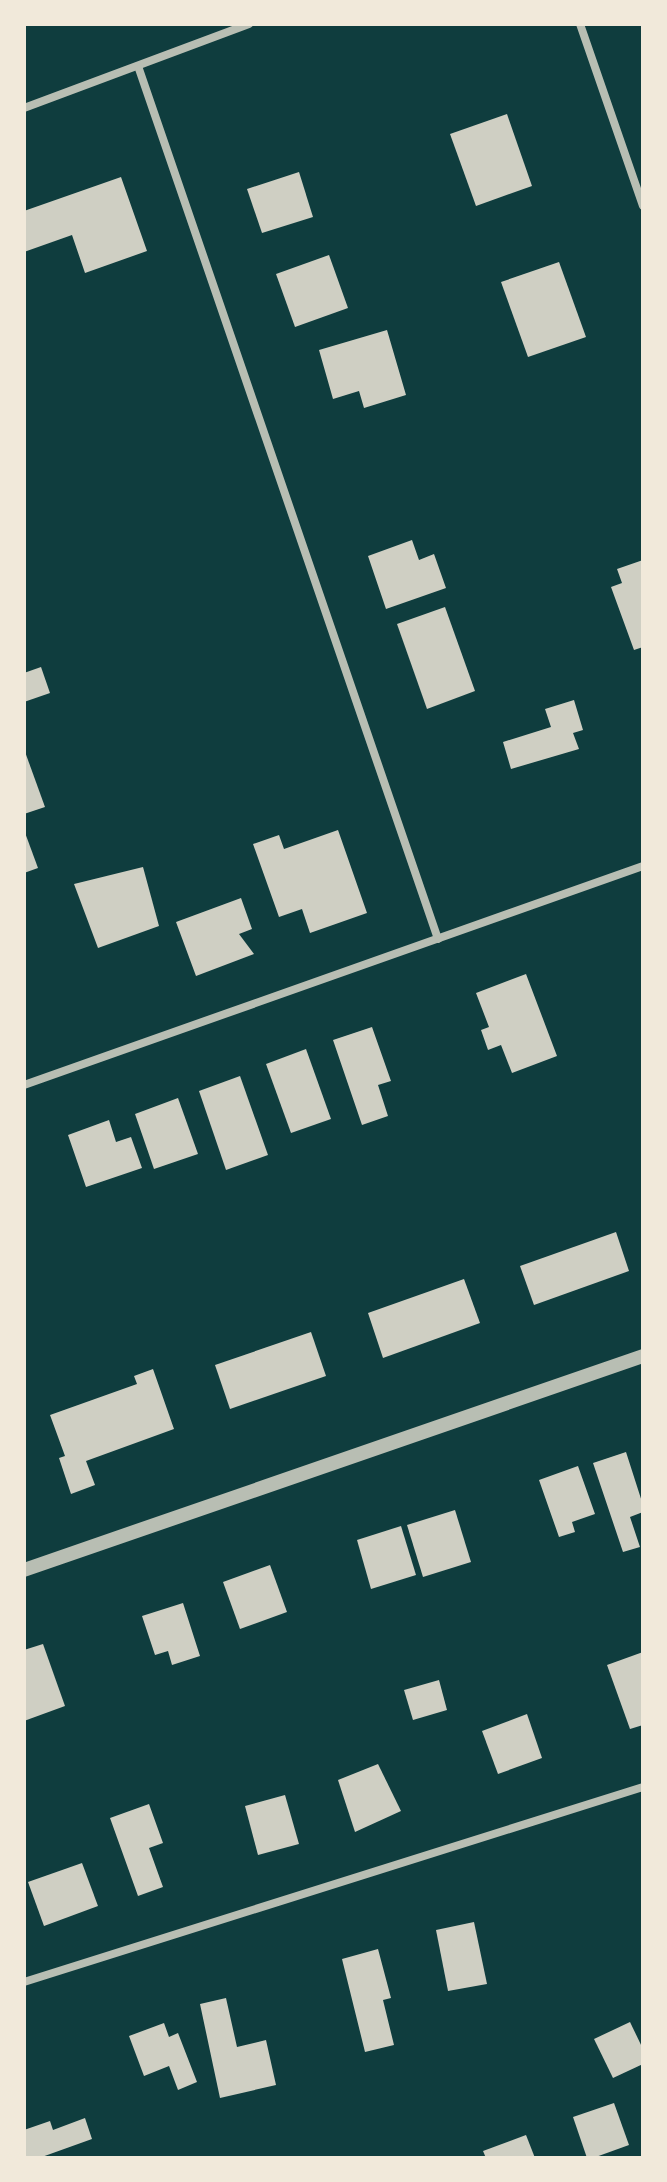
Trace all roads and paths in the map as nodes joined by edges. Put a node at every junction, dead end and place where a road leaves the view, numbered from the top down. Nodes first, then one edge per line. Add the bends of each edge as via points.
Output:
1 (249, 24) edge
2 (580, 24) edge
3 (138, 66) junction
4 (24, 108) edge
5 (643, 206) edge
6 (643, 866) edge
7 (438, 939) junction
8 (24, 1085) edge
9 (643, 1356) edge
10 (24, 1570) edge
11 (643, 1787) edge
12 (24, 1982) edge

1 - 3 street
2 - 5 street
3 - 4 street
3 - 7 street
6 - 7 street
7 - 8 street
9 - 10 street
11 - 12 street

